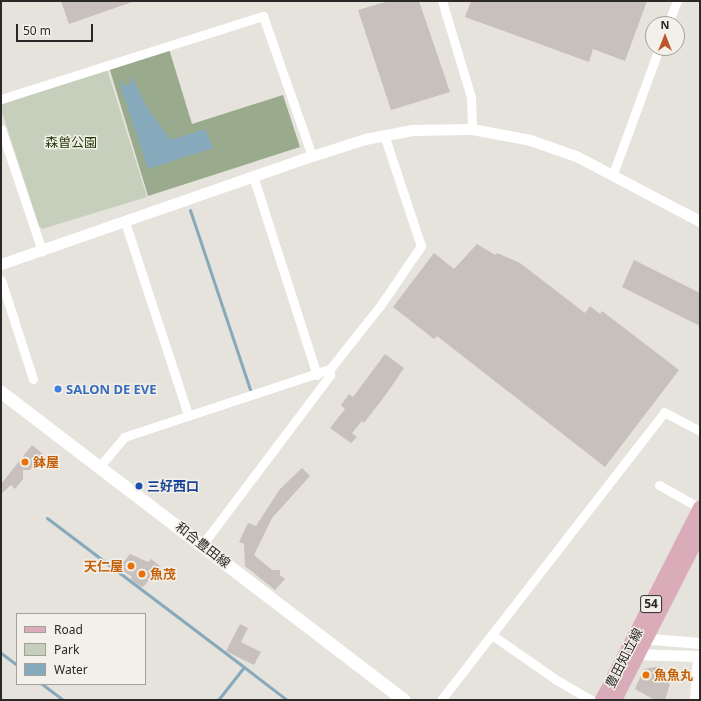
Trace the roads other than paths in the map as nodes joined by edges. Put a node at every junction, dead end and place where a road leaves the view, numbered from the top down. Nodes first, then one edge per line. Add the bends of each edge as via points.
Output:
1 (442, 1) edge
2 (676, 1) edge
3 (671, 16) edge
4 (656, 56) edge
5 (1, 99) edge
6 (1, 129) edge
7 (472, 130) junction
8 (384, 135) junction
9 (312, 156) junction
10 (613, 174) junction
11 (253, 176) junction
12 (700, 220) edge
13 (125, 222) junction
14 (42, 251) junction
15 (1, 264) edge
16 (1, 280) edge
17 (330, 370) junction
18 (317, 375) junction
19 (33, 379) dead end
20 (1, 392) edge
21 (188, 416) junction
22 (700, 431) edge
23 (100, 466) junction
24 (659, 485) dead end
25 (700, 508) edge
26 (700, 533) edge
27 (202, 545) junction
28 (492, 635) junction
29 (640, 638) junction
30 (700, 643) edge
31 (633, 655) junction
32 (698, 656) edge
33 (404, 700) edge
34 (441, 700) edge
35 (591, 700) edge
36 (602, 700) edge
37 (615, 700) edge
38 (694, 700) edge

1 - 7 street via 471,97
2 - 3 street
4 - 10 street
5 - 9 street via 263,16
6 - 14 street
7 - 8 street via 428,129
7 - 10 street via 530,140 576,156
8 - 9 street
8 - 17 street via 421,246 380,306
9 - 11 street
10 - 12 street
11 - 13 street
11 - 18 street
13 - 14 street
13 - 21 street
14 - 15 street
16 - 19 street
17 - 18 street
17 - 27 street via 330,375
18 - 21 street
20 - 23 main road, 和合豊田線
21 - 23 street via 124,437
22 - 28 street via 664,412
23 - 27 main road, 和合豊田線
24 - 25 street
25 - 29 main road, 豊田知立線 / 54
26 - 29 main road, 豊田知立線 / 54
27 - 33 main road, 和合豊田線
28 - 34 street
28 - 35 street via 555,679
29 - 30 street
29 - 31 main road, 豊田知立線 / 54
31 - 32 street
31 - 36 main road, 豊田知立線 / 54
31 - 37 main road, 豊田知立線 / 54
32 - 38 street

